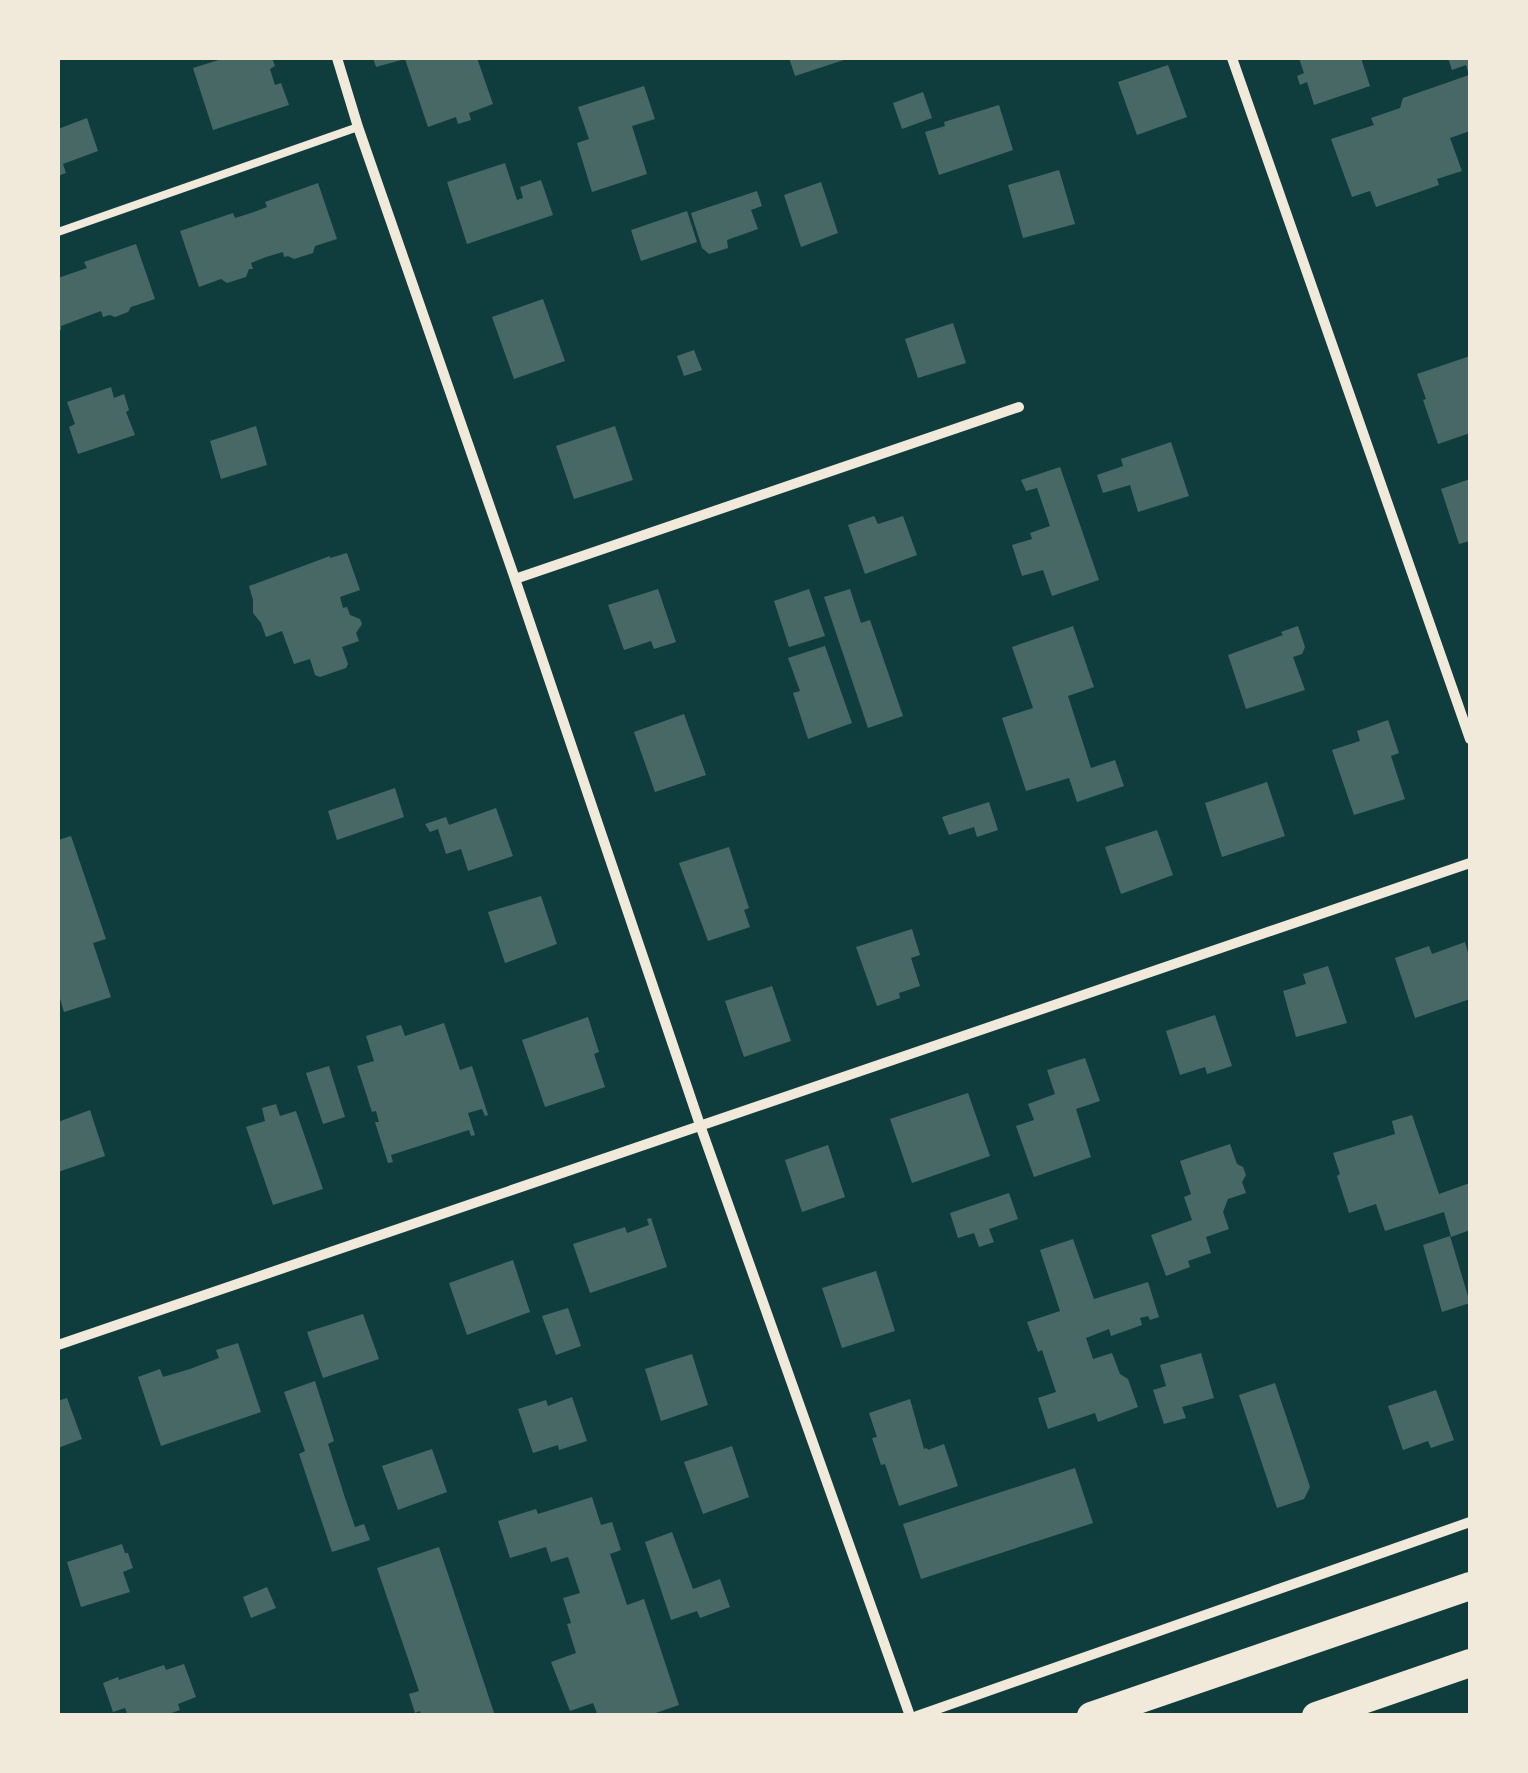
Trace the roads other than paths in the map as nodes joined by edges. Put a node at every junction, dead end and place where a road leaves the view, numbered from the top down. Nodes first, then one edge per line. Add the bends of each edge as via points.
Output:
1 (337, 58) edge
2 (1232, 58) edge
3 (358, 127) junction
4 (58, 232) edge
5 (1020, 407) dead end
6 (515, 579) junction
7 (1470, 739) edge
8 (1470, 863) edge
9 (700, 1125) junction
10 (58, 1345) edge
11 (1470, 1522) edge
12 (1470, 1586) edge
13 (1470, 1663) edge
14 (913, 1716) edge
15 (1091, 1716) edge
16 (1316, 1716) edge

1 - 3 street
2 - 7 street
3 - 4 lane
3 - 6 street
5 - 6 street
6 - 9 street
8 - 9 street
9 - 10 street
9 - 14 street
11 - 14 street
12 - 15 highway
13 - 16 highway

